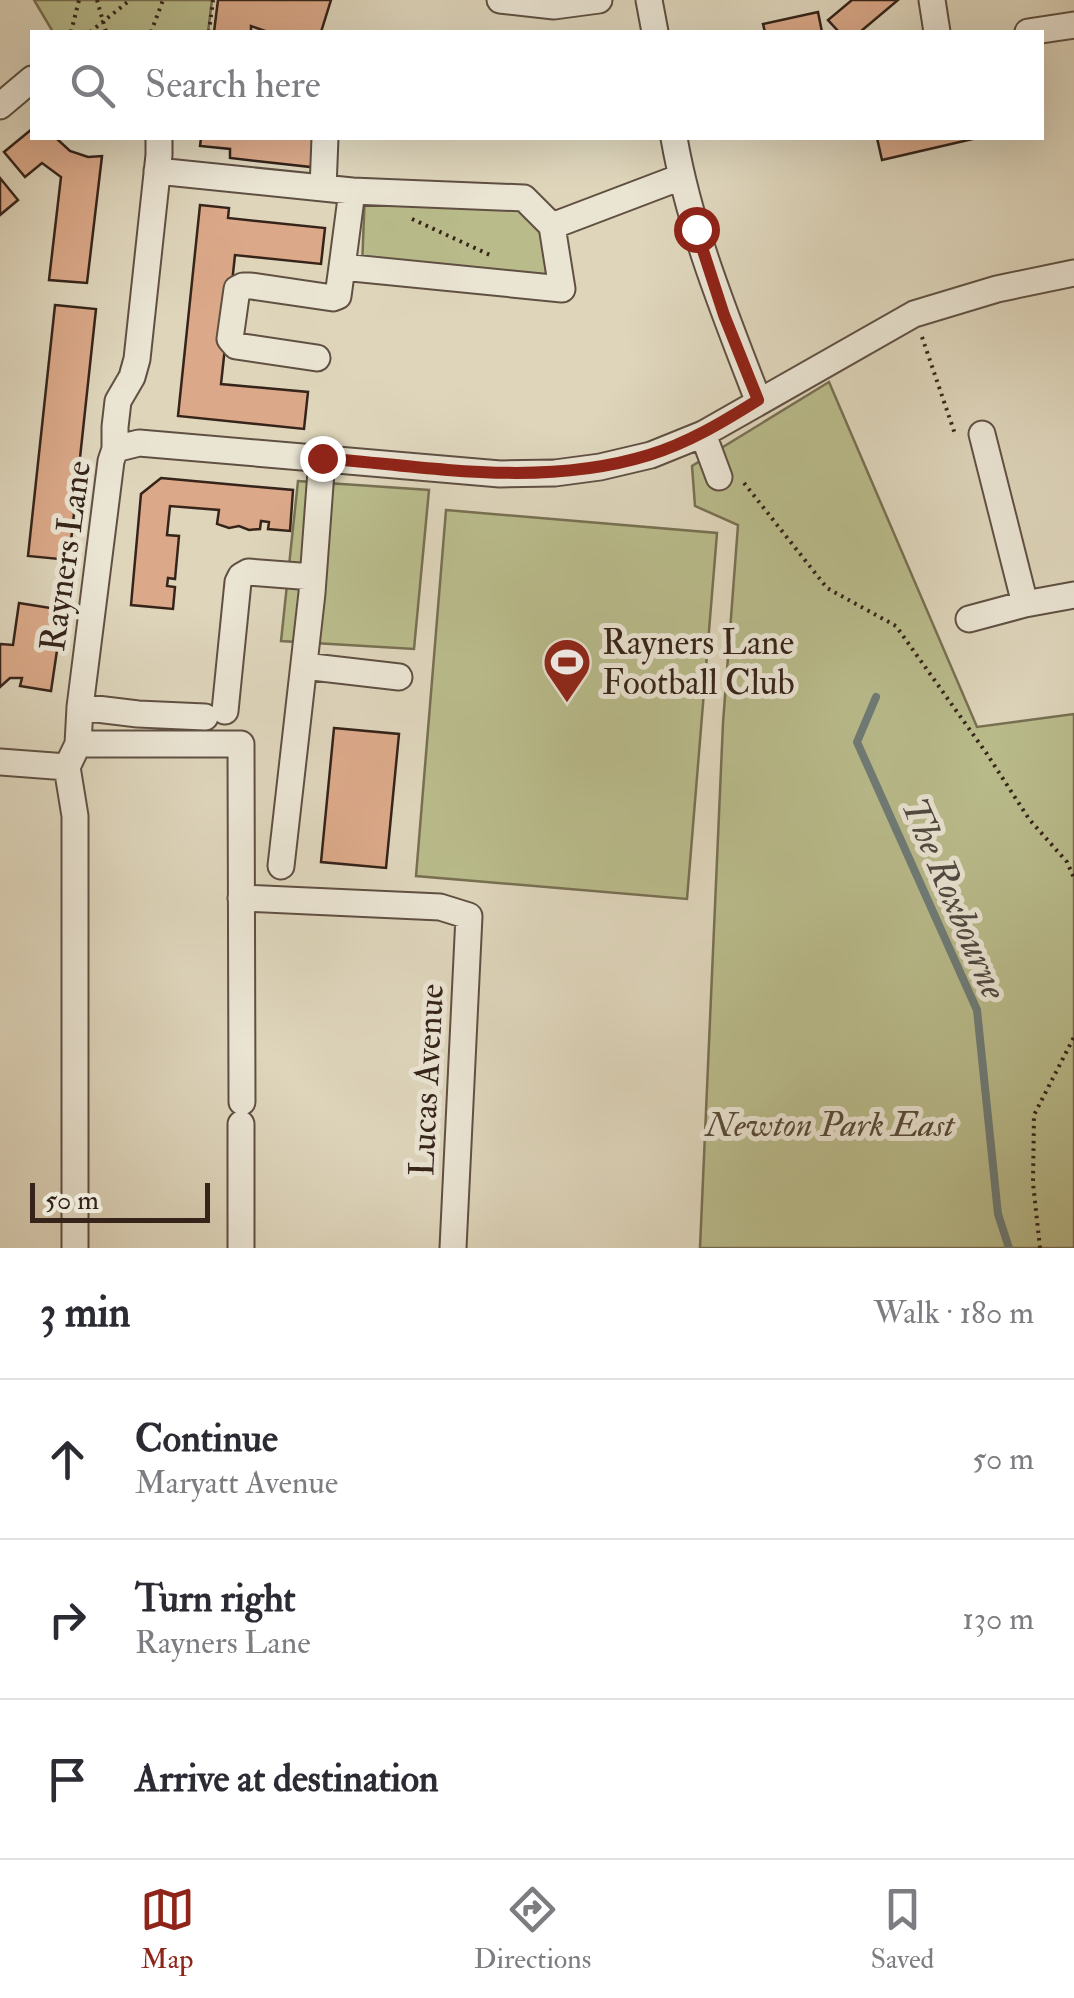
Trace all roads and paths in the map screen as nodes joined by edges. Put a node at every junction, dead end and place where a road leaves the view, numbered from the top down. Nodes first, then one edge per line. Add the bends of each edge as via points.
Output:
1 (79, 0) edge
2 (97, 0) edge
3 (130, 0) edge
4 (163, 0) edge
5 (212, 0) edge
6 (500, 0) edge
7 (599, 0) edge
8 (649, 0) edge
9 (932, 0) edge
10 (103, 22) junction
11 (1074, 25) edge
12 (72, 30) edge
13 (93, 30) edge
14 (105, 30) edge
15 (152, 30) edge
16 (209, 30) edge
17 (655, 30) edge
18 (937, 30) edge
19 (1041, 30) edge
20 (30, 82) edge
21 (0, 106) edge
22 (159, 140) edge
23 (325, 140) edge
24 (674, 140) edge
25 (158, 171) junction
26 (681, 177) junction
27 (323, 188) junction
28 (352, 190) junction
29 (404, 215) dead end
30 (552, 226) junction
31 (492, 256) dead end
32 (342, 266) junction
33 (1074, 273) edge
34 (914, 314) junction
35 (317, 358) dead end
36 (758, 400) junction
37 (702, 434) junction
38 (982, 434) joint
39 (116, 448) junction
40 (322, 458) junction
41 (727, 474) joint
42 (313, 577) junction
43 (1074, 595) edge
44 (1026, 604) junction
45 (969, 620) dead end
46 (304, 666) junction
47 (399, 677) dead end
48 (80, 706) junction
49 (72, 755) junction
50 (0, 762) edge
51 (282, 866) dead end
52 (1074, 878) edge
53 (241, 898) junction
54 (1074, 1037) edge
55 (74, 1248) edge
56 (241, 1248) edge
57 (453, 1248) edge
58 (1040, 1248) edge

1 - 12 path
2 - 10 path
3 - 10 path
4 - 15 path
5 - 16 path
6 - 7 street via 554,6
8 - 17 street
9 - 18 street
10 - 13 path
10 - 14 path
11 - 19 street
20 - 21 street
22 - 25 street
23 - 27 street
24 - 26 street
25 - 27 street
25 - 39 street via 137,359 118,401
26 - 30 street
26 - 36 street
27 - 28 street
28 - 30 street via 524,198
28 - 32 street
29 - 31 path
30 - 32 street via 562,289
32 - 35 street via 333,298 251,286 236,296 232,344
33 - 34 street, Rayners Lane
34 - 36 street, Rayners Lane
34 - 38 path via 955,434
36 - 37 street, Rayners Lane
37 - 40 street, Rayners Lane via 651,455 555,473
37 - 41 street
38 - 44 street
39 - 40 street, Rayners Lane via 139,443
39 - 48 street, Rayners Lane
40 - 42 street
41 - 52 path via 827,588 896,626
42 - 46 street
42 - 48 street via 241,576 215,714
43 - 44 street
44 - 45 street
46 - 47 street
46 - 51 street
48 - 49 street, Rayners Lane
49 - 50 street
49 - 53 street via 241,744
49 - 55 street, Rayners Lane
53 - 56 street
53 - 57 street, Lucas Avenue via 440,907 469,916
54 - 58 path via 1034,1115

